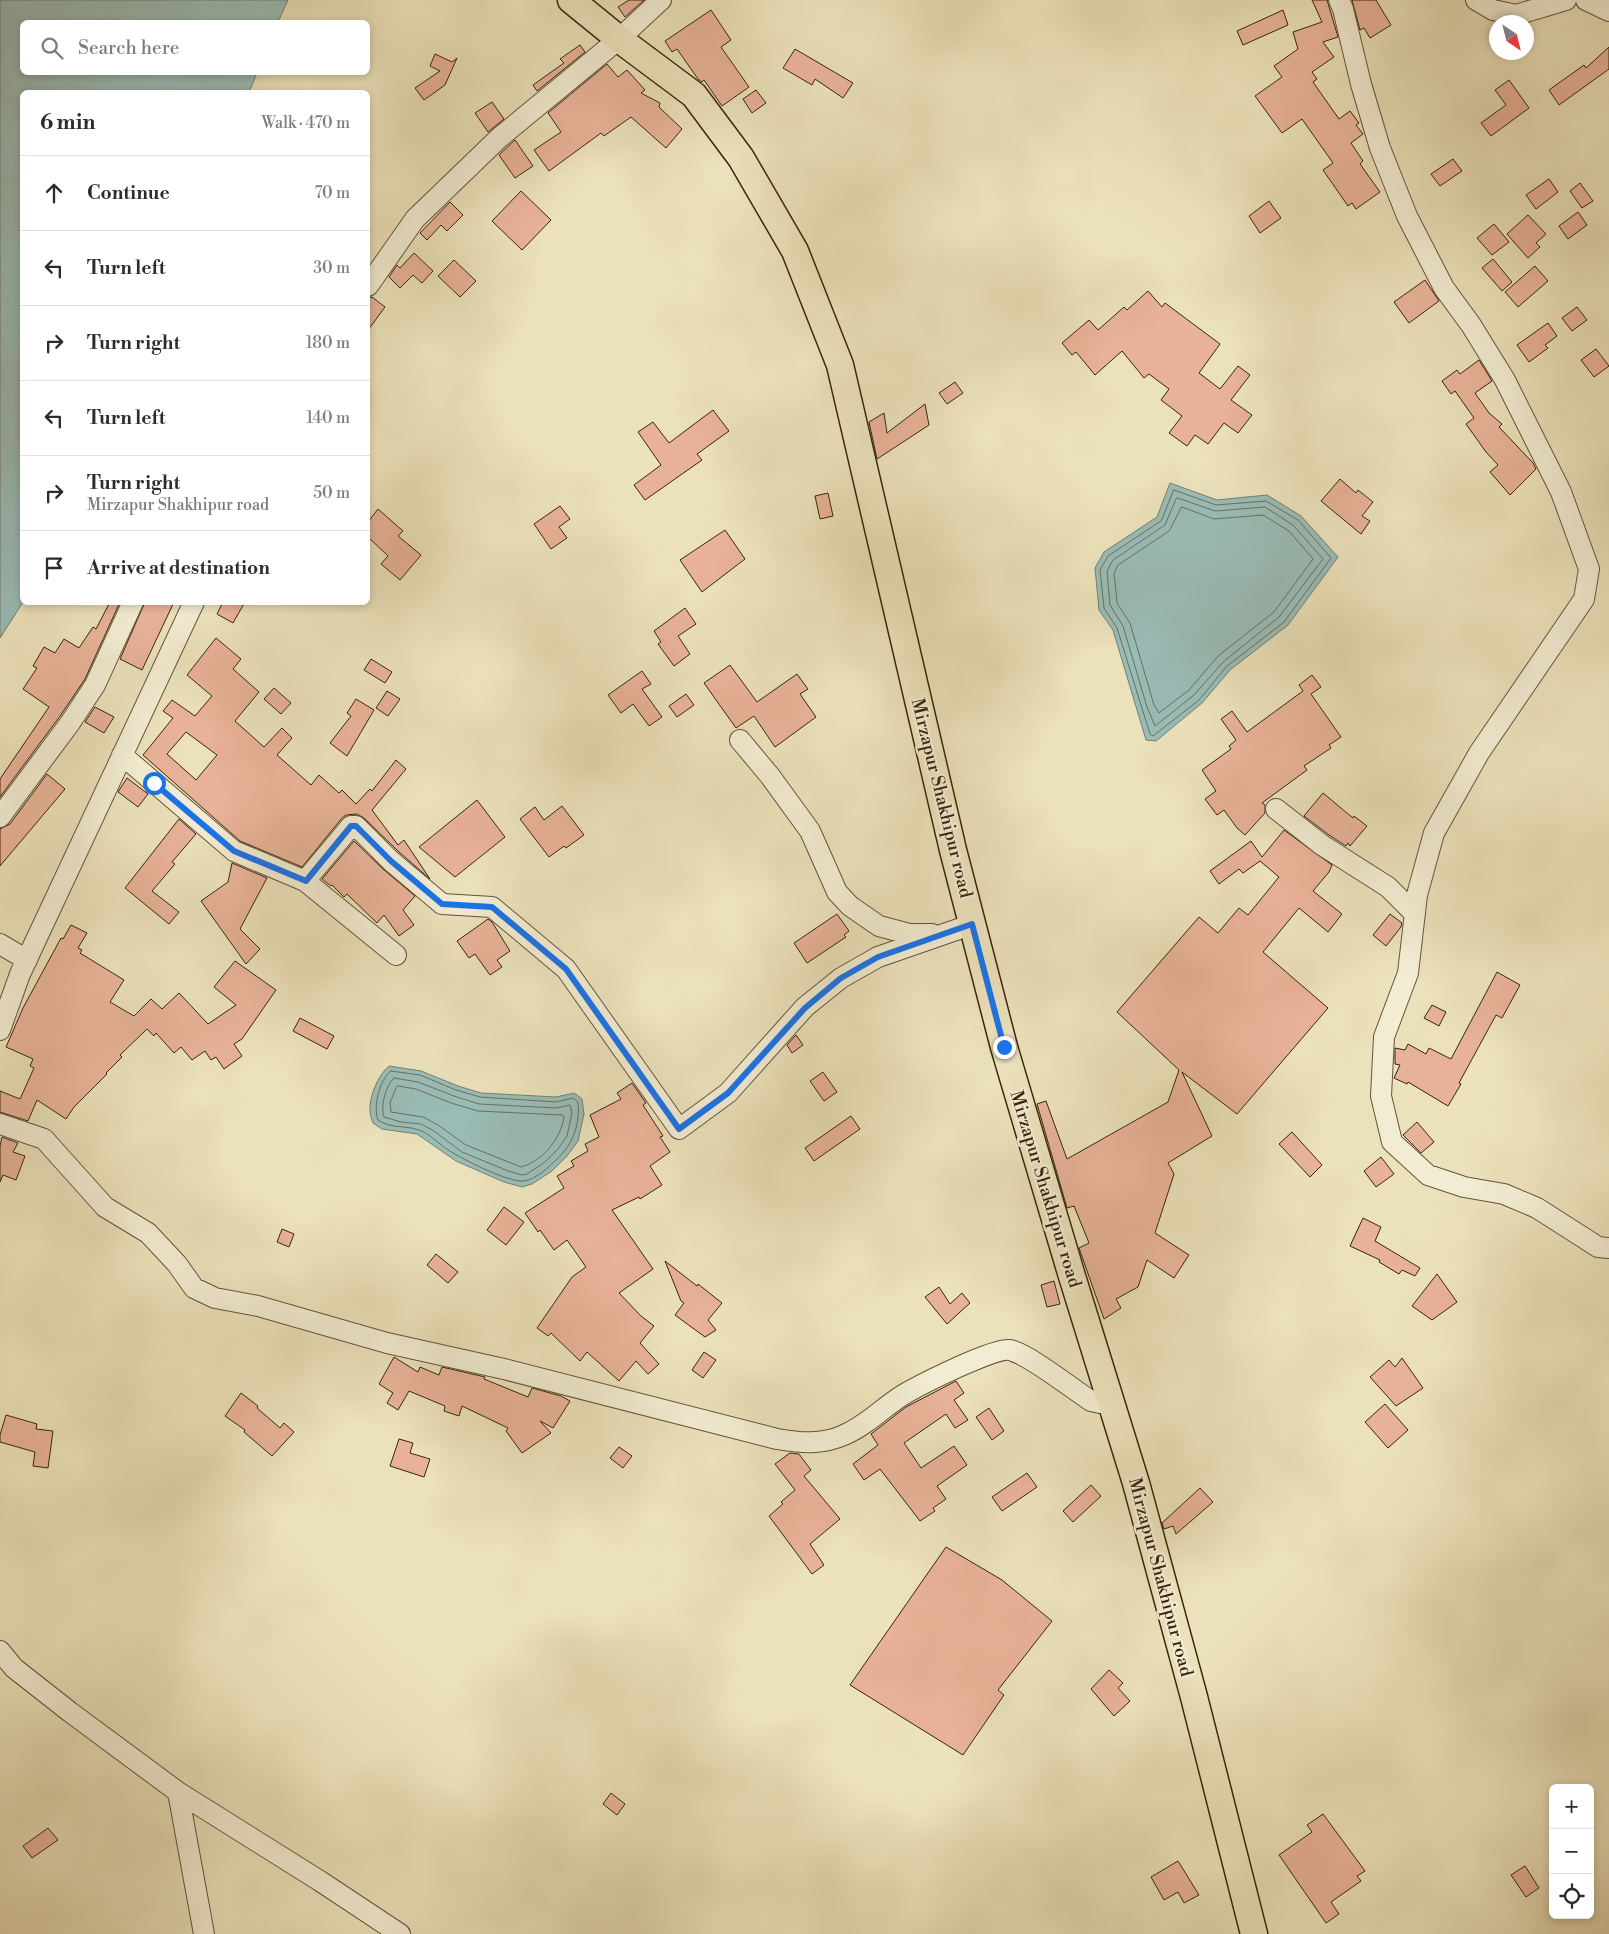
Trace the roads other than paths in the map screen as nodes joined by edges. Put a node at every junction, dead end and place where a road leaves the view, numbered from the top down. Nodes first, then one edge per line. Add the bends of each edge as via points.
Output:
1 (660, 0) edge
2 (1339, 0) edge
3 (1476, 0) edge
4 (1566, 0) edge
5 (1586, 0) edge
6 (577, 5) edge
7 (1609, 11) edge
8 (619, 39) junction
9 (370, 283) edge
10 (132, 605) edge
11 (193, 605) edge
12 (740, 740) dead end
13 (122, 755) junction
14 (1276, 809) dead end
15 (0, 817) edge
16 (306, 881) junction
17 (1415, 914) junction
18 (972, 924) junction
19 (944, 935) junction
20 (0, 944) edge
21 (396, 955) dead end
22 (26, 960) junction
23 (0, 1030) edge
24 (0, 1124) edge
25 (1609, 1248) edge
26 (1111, 1401) junction
27 (0, 1651) edge
28 (178, 1792) junction
29 (204, 1934) edge
30 (400, 1934) edge
31 (1254, 1934) edge

1 - 8 street
2 - 17 street via 1380,148 1407,216 1444,288 1505,380 1561,492 1589,569 1584,599 1479,753 1434,833
3 - 4 street via 1494,10 1516,15
5 - 7 street
6 - 8 main road, Mirzapur Shakhipur road
8 - 9 street via 499,138 415,219
8 - 18 main road, Mirzapur Shakhipur road via 694,95 742,158 798,260 840,365
10 - 15 street via 95,685
11 - 13 street
12 - 19 street via 810,831 837,892 850,906 879,926 909,934
13 - 16 street via 234,851
13 - 22 street
14 - 17 street via 1322,845 1388,887
16 - 19 street via 351,826 356,826 442,904 492,907 566,969 679,1129 728,1093 805,1008 841,978 878,957
16 - 21 street
17 - 25 street via 1408,973 1384,1037 1381,1096 1392,1142 1428,1175 1464,1187 1504,1194 1537,1208 1598,1247
18 - 19 street
18 - 26 main road, Mirzapur Shakhipur road via 1004,1047
20 - 22 street
22 - 23 street
24 - 26 street via 44,1139 105,1207 148,1233 194,1288 215,1298 258,1306 387,1343 513,1371 777,1439 806,1443 846,1435 907,1392 989,1354 1008,1350 1034,1363 1091,1401
26 - 31 main road, Mirzapur Shakhipur road via 1194,1697
27 - 28 street via 14,1668
28 - 29 street
28 - 30 street

